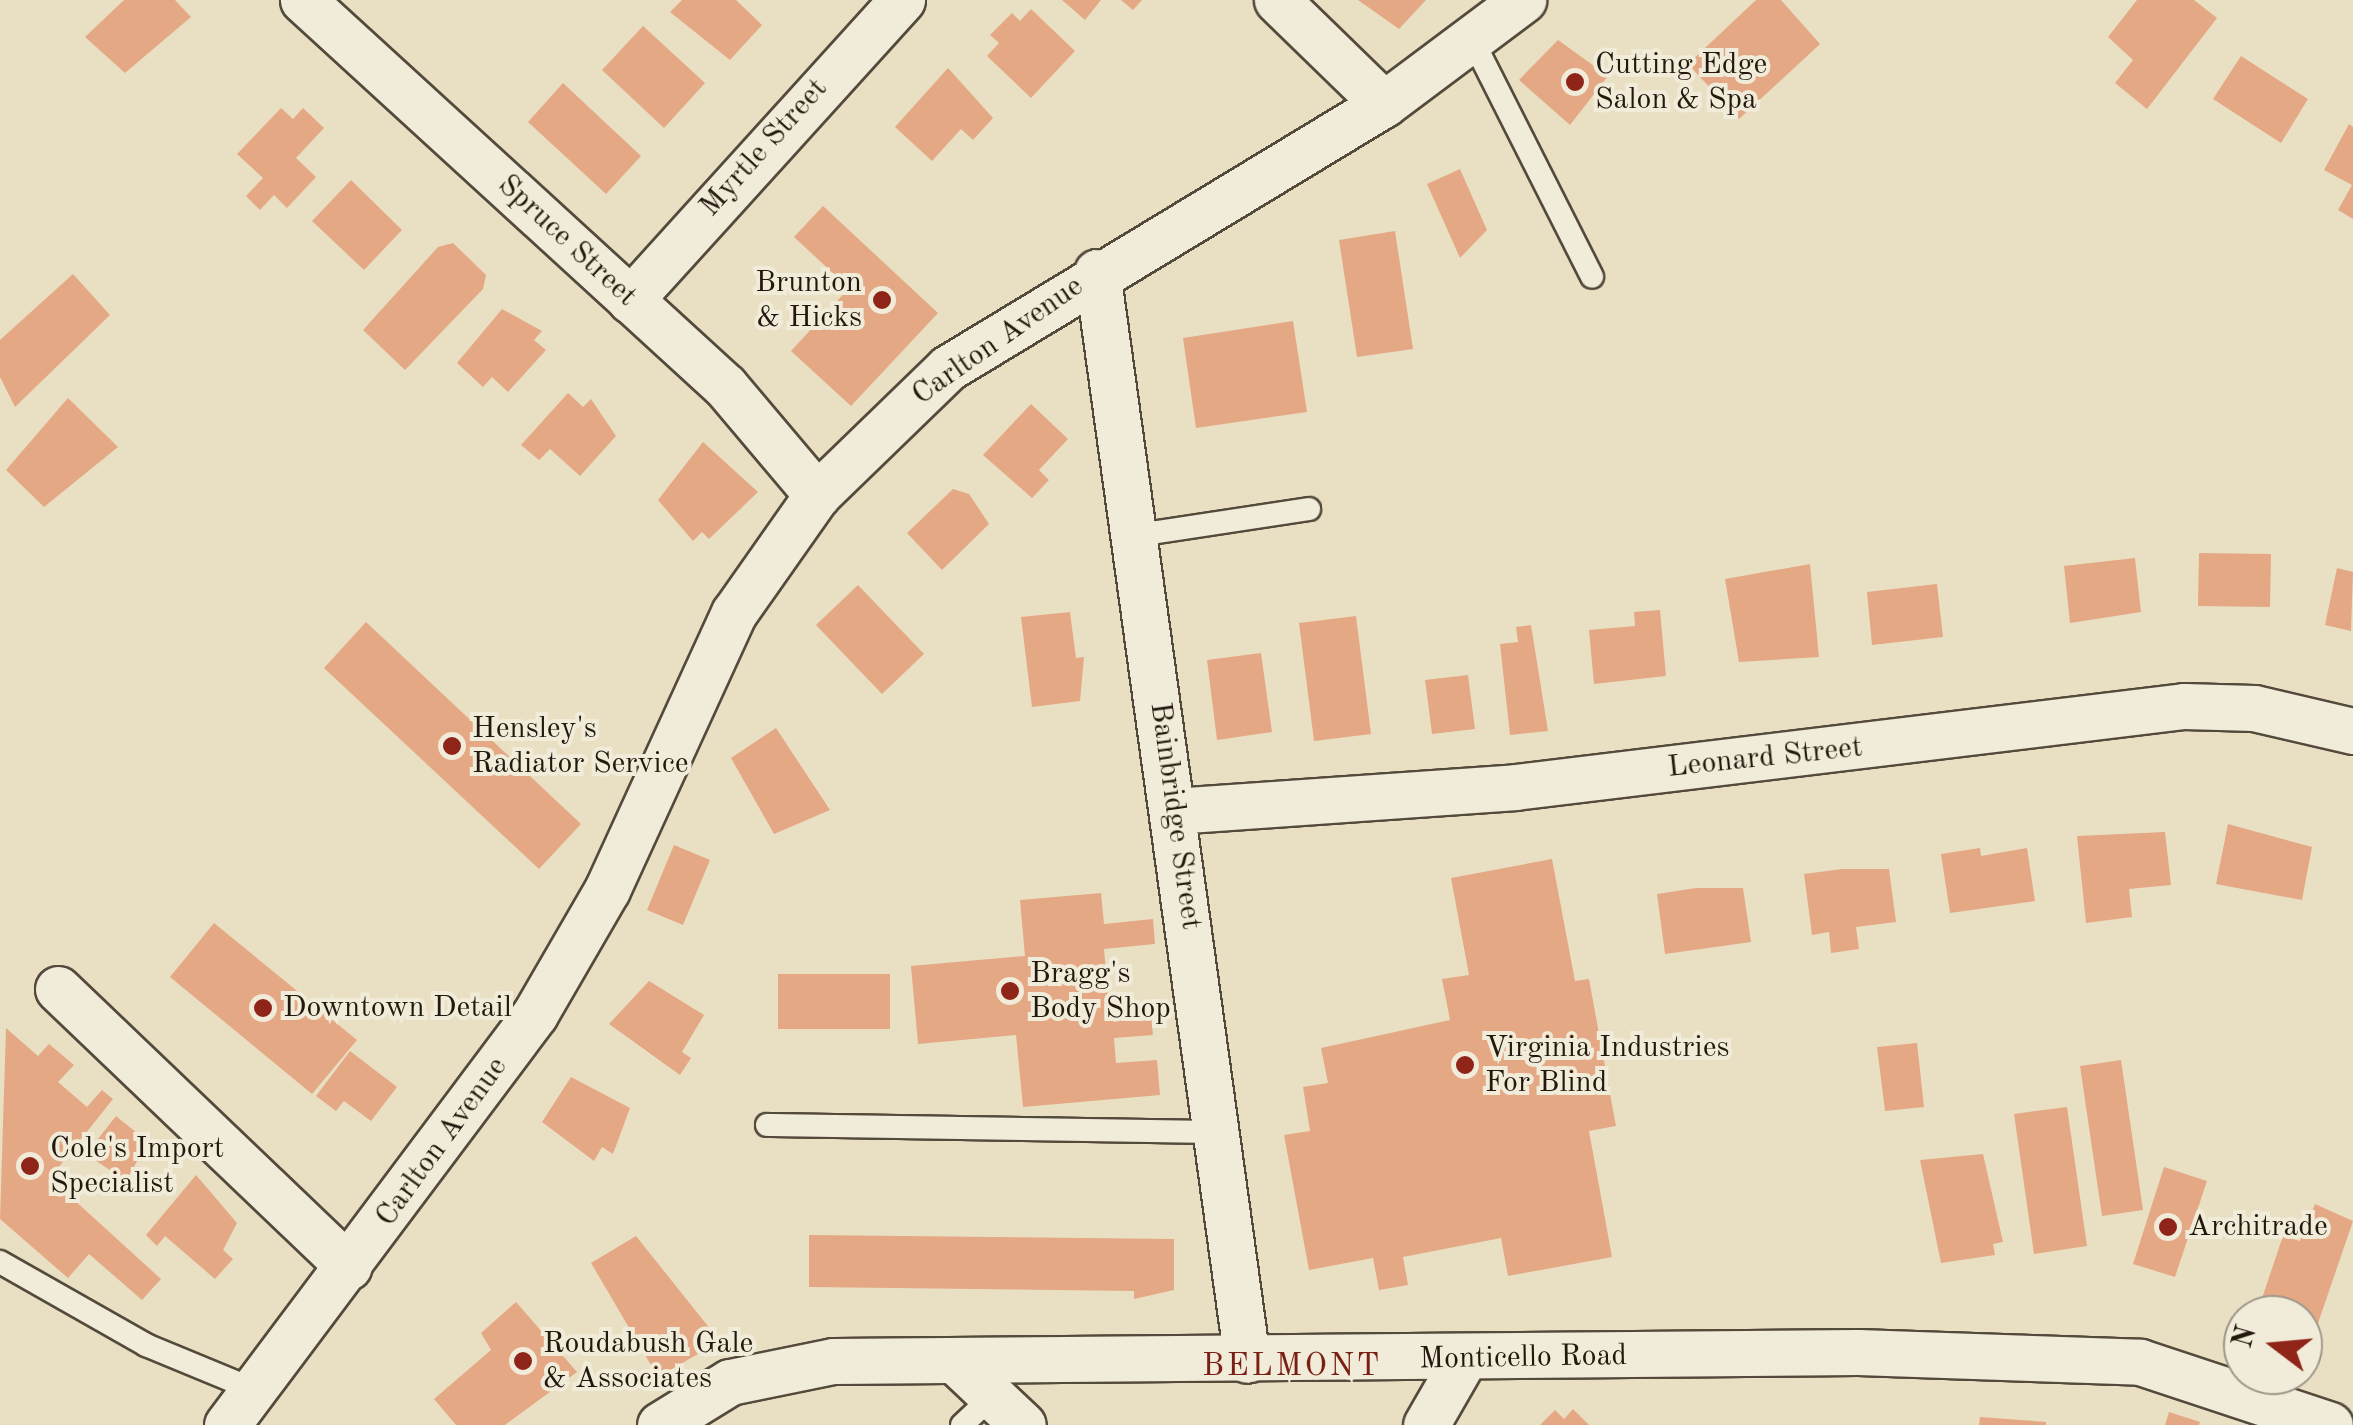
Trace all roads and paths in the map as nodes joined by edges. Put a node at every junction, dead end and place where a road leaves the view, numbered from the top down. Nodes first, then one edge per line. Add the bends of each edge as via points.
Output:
1 (304, 0) edge
2 (902, 0) edge
3 (1278, 0) edge
4 (1523, 0) edge
5 (1474, 40) junction
6 (1384, 104) junction
7 (1097, 272) junction
8 (1592, 277) dead end
9 (630, 300) junction
10 (817, 495) junction
11 (1309, 509) dead end
12 (1138, 535) junction
13 (2353, 731) edge
14 (1174, 810) junction
15 (58, 988) dead end
16 (767, 1125) dead end
17 (1217, 1132) junction
18 (0, 1262) edge
19 (349, 1267) junction
20 (955, 1360) junction
21 (1247, 1360) junction
22 (1464, 1360) junction
23 (238, 1406) edge
24 (993, 1415) edge
25 (660, 1425) edge
26 (1426, 1425) edge
27 (2330, 1425) edge

1 - 9 street, Spruce Street
2 - 9 street, Myrtle Street
3 - 6 street
4 - 5 street, Carlton Avenue
5 - 6 street, Carlton Avenue
5 - 8 lane
6 - 7 street, Carlton Avenue
7 - 10 street, Carlton Avenue via 948,368
7 - 12 street, Bainbridge Street
9 - 10 street, Spruce Street via 725,386
10 - 19 street, Carlton Avenue via 734,613 607,890 535,1014
11 - 12 lane
12 - 14 street, Bainbridge Street
13 - 14 street, Leonard Street via 2254,708 2184,706 1515,787
14 - 17 street, Bainbridge Street
15 - 19 street
16 - 17 lane
17 - 21 street, Bainbridge Street
18 - 23 lane
19 - 23 street, Carlton Avenue
20 - 21 street, Monticello Road
20 - 24 street
20 - 25 street, Monticello Road via 780,1367 730,1382
21 - 22 street, Monticello Road
22 - 26 street
22 - 27 street, Monticello Road via 2082,1354 2210,1381

